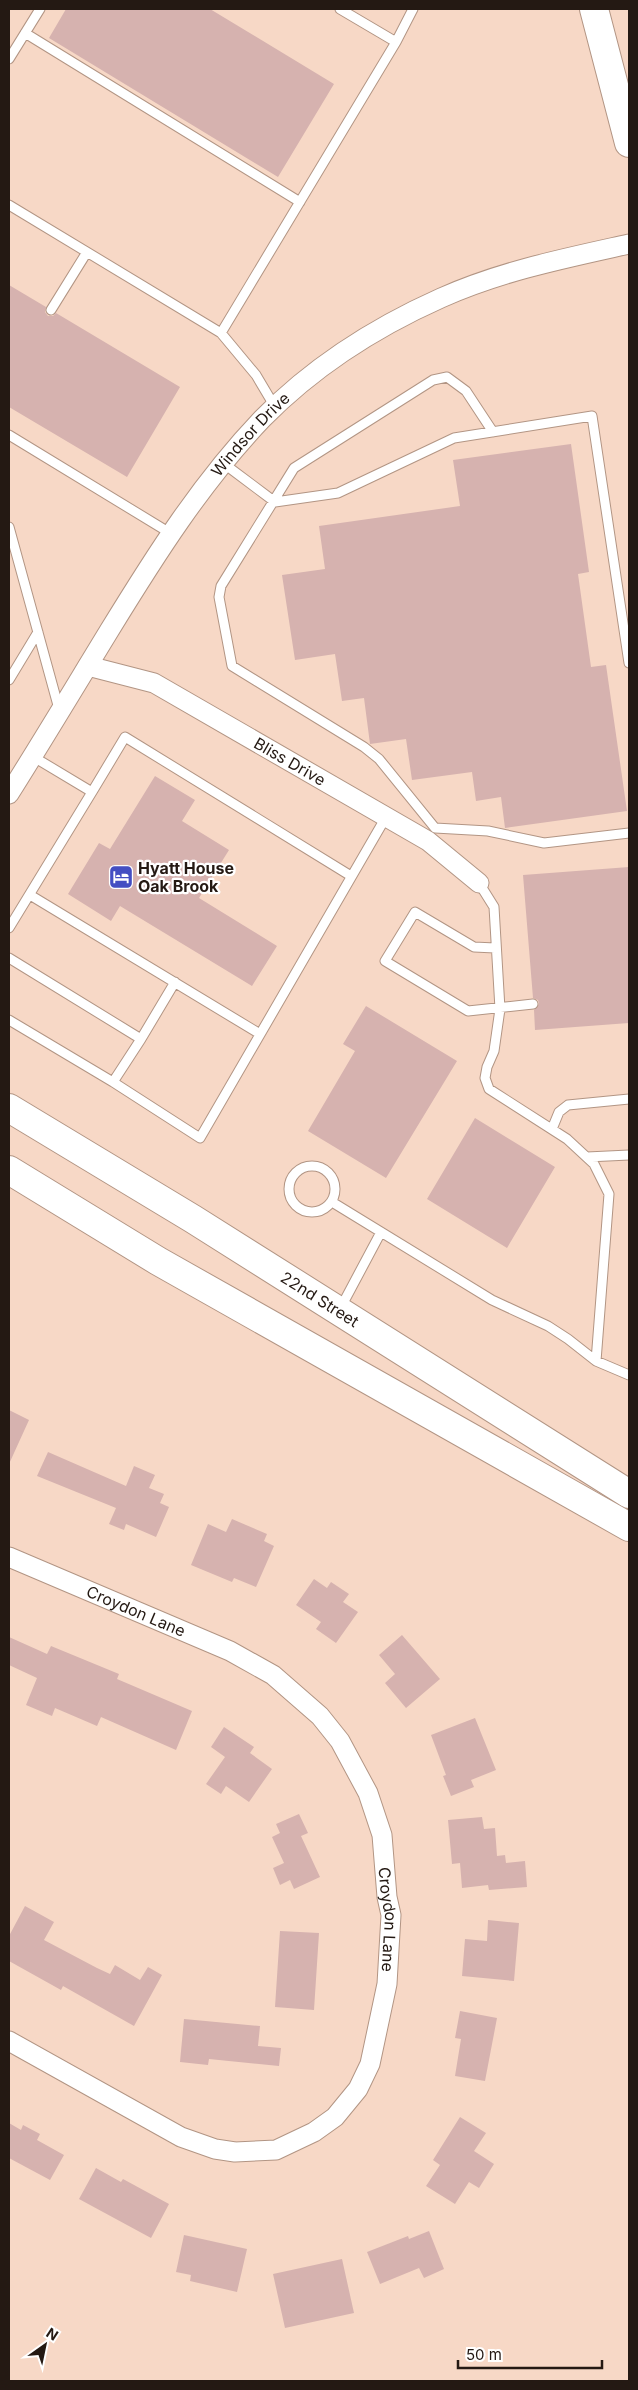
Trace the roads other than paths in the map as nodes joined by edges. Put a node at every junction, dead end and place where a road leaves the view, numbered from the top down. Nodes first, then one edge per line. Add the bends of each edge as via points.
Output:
1 (40, 9) edge
2 (340, 9) edge
3 (413, 9) edge
4 (594, 9) edge
5 (24, 33) junction
6 (396, 42) junction
7 (9, 59) edge
8 (629, 143) edge
9 (300, 202) junction
10 (9, 205) edge
11 (629, 244) edge
12 (87, 252) junction
13 (51, 310) dead end
14 (221, 333) junction
15 (275, 407) junction
16 (492, 432) junction
17 (9, 435) edge
18 (223, 463) junction
19 (275, 502) junction
20 (9, 528) edge
21 (170, 533) junction
22 (38, 632) junction
23 (629, 663) edge
24 (88, 666) junction
25 (9, 680) edge
26 (60, 712) junction
27 (32, 756) junction
28 (92, 792) junction
29 (9, 794) edge
30 (386, 817) junction
31 (629, 833) edge
32 (432, 834) junction
33 (351, 876) junction
34 (479, 883) joint
35 (30, 896) junction
36 (9, 928) edge
37 (495, 948) junction
38 (9, 958) edge
39 (175, 982) junction
40 (533, 1004) dead end
41 (500, 1009) junction
42 (9, 1020) edge
43 (260, 1034) junction
44 (141, 1039) junction
45 (113, 1082) junction
46 (629, 1099) edge
47 (9, 1108) edge
48 (552, 1129) junction
49 (629, 1155) edge
50 (587, 1157) junction
51 (9, 1170) edge
52 (332, 1202) junction
53 (381, 1232) junction
54 (339, 1311) junction
55 (596, 1361) junction
56 (629, 1375) edge
57 (629, 1494) edge
58 (629, 1526) edge
59 (9, 1557) edge
60 (9, 2041) edge

1 - 5 lane
2 - 6 lane
3 - 6 lane
4 - 8 main road
5 - 7 lane
5 - 9 lane
6 - 9 lane
9 - 14 lane
10 - 12 lane
11 - 15 street, Windsor Drive via 499,276 406,314 313,374
12 - 13 lane
12 - 14 lane
14 - 15 lane via 256,375
15 - 18 street, Windsor Drive
16 - 19 lane via 454,438 338,493
16 - 19 lane via 466,391 447,376 433,380 294,468
16 - 23 lane via 592,416
17 - 21 lane
18 - 19 lane
18 - 21 street, Windsor Drive
19 - 32 lane via 221,586 232,666 379,759
20 - 22 lane
21 - 24 street, Windsor Drive
22 - 25 lane
22 - 26 lane
24 - 26 street, Windsor Drive
24 - 30 street, Bliss Drive via 154,682
26 - 27 street, Windsor Drive
27 - 28 lane
27 - 29 street, Windsor Drive
28 - 33 lane via 126,737
28 - 35 lane
30 - 32 street, Bliss Drive
30 - 33 lane
31 - 32 lane via 544,842 488,831
32 - 34 street, Bliss Drive
33 - 43 lane
34 - 37 lane via 494,907
35 - 36 lane
35 - 39 lane
37 - 41 lane
37 - 41 lane via 474,947 415,912 385,962 468,1011
38 - 44 lane
39 - 43 lane
39 - 44 lane
40 - 41 lane
41 - 48 lane via 494,1051 485,1078 489,1089
42 - 45 lane
43 - 45 lane via 200,1138
44 - 45 lane
46 - 48 lane via 568,1105 559,1112
47 - 54 main road, 22nd Street
48 - 50 lane
49 - 50 lane
50 - 55 lane via 609,1194
51 - 58 main road via 158,1261
52 - 52 lane via 335,1187 328,1172 322,1168 306,1168 293,1177 290,1184 292,1200 303,1211 319,1212
52 - 53 lane
53 - 54 lane
53 - 55 lane via 492,1300 548,1326
54 - 57 main road, 22nd Street
55 - 56 lane
59 - 60 street, Croydon Lane via 230,1651 291,1688 340,1741 368,1793 382,1835 391,1915 387,1984 375,2046 364,2078 335,2117 314,2132 276,2150 235,2152 181,2137

